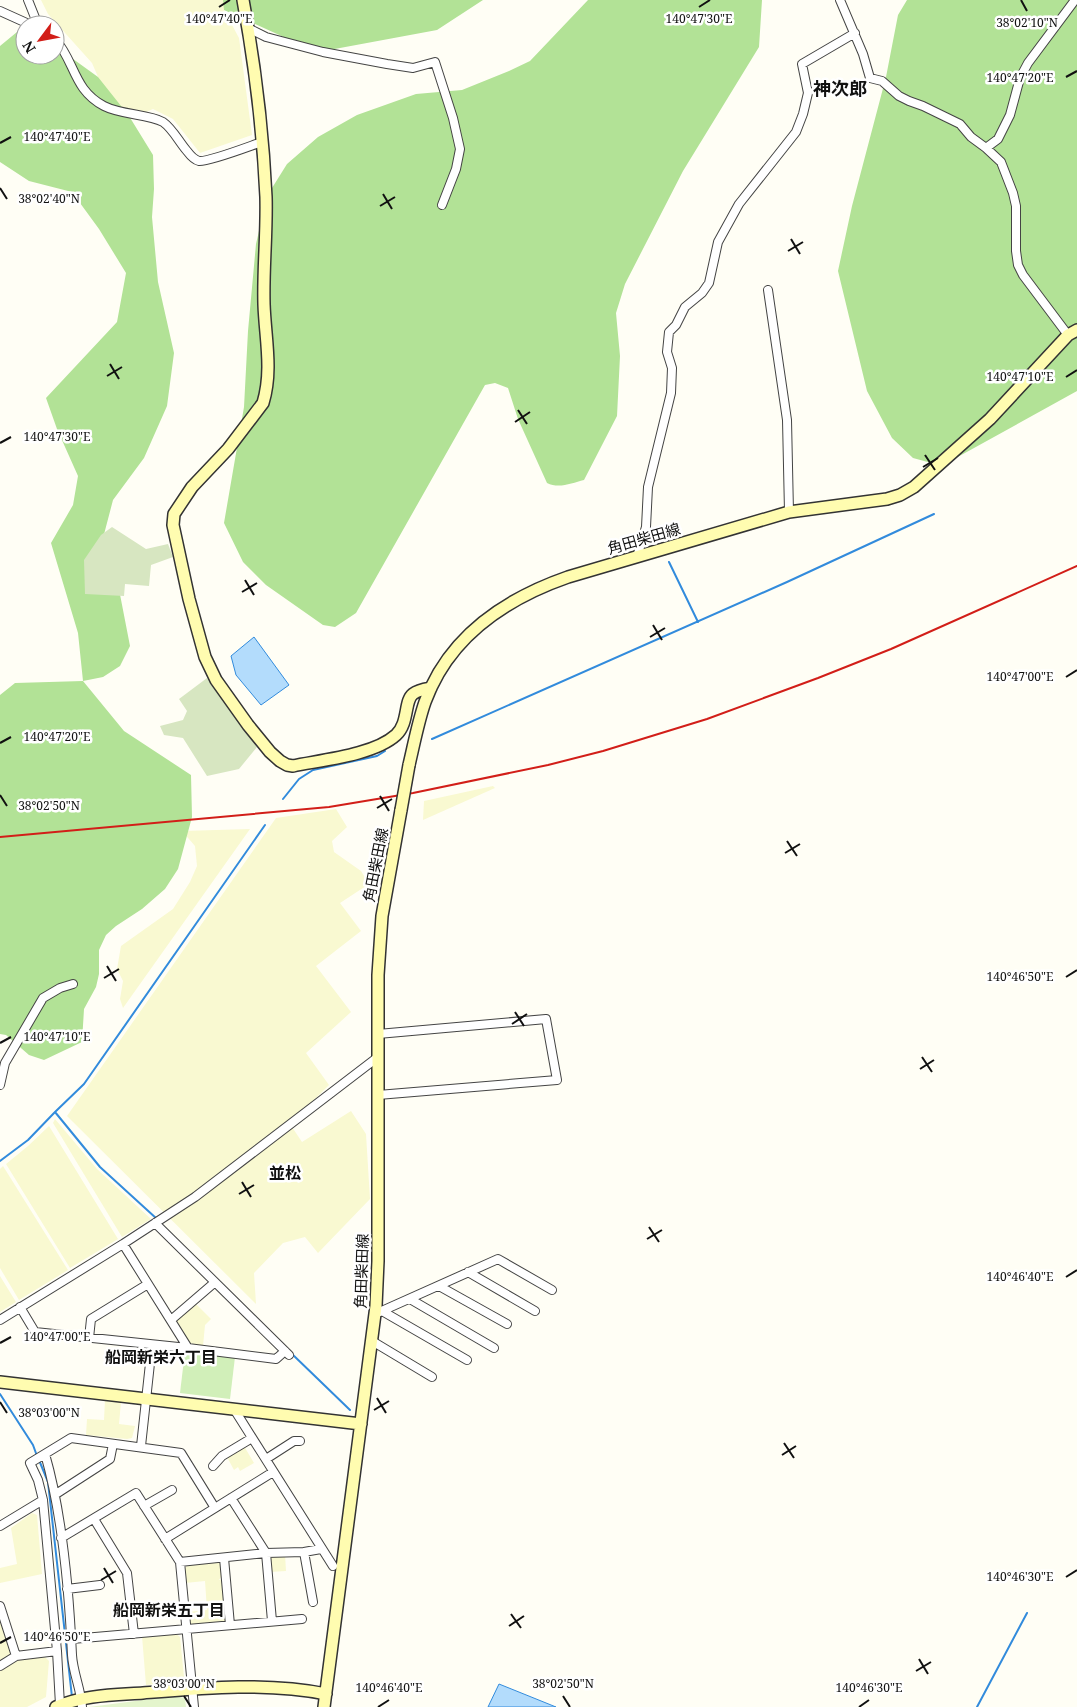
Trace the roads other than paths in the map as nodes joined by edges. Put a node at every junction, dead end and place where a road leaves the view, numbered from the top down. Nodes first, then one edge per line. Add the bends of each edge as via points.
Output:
1 (28, 0) edge
2 (243, 0) edge
3 (840, 0) edge
4 (1075, 0) edge
5 (0, 12) edge
6 (34, 15) edge
7 (15, 18) edge
8 (248, 28) junction
9 (855, 34) junction
10 (65, 53) edge
11 (262, 142) junction
12 (986, 148) junction
13 (442, 205) dead end
14 (768, 290) dead end
15 (1073, 333) edge
16 (789, 512) junction
17 (637, 557) junction
18 (431, 688) junction
19 (73, 984) dead end
20 (378, 1034) junction
21 (378, 1057) junction
22 (0, 1085) edge
23 (378, 1095) junction
24 (157, 1221) junction
25 (123, 1244) junction
26 (468, 1272) junction
27 (214, 1282) junction
28 (148, 1284) junction
29 (439, 1286) junction
30 (552, 1290) dead end
31 (410, 1298) junction
32 (20, 1307) junction
33 (535, 1311) dead end
34 (378, 1313) junction
35 (0, 1320) edge
36 (171, 1320) junction
37 (507, 1324) dead end
38 (89, 1338) junction
39 (372, 1341) junction
40 (152, 1345) junction
41 (188, 1348) junction
42 (494, 1348) dead end
43 (468, 1360) dead end
44 (432, 1377) dead end
45 (0, 1382) edge
46 (146, 1399) junction
47 (234, 1409) junction
48 (362, 1424) junction
49 (252, 1438) junction
50 (300, 1441) dead end
51 (113, 1444) junction
52 (141, 1446) junction
53 (44, 1455) junction
54 (266, 1460) junction
55 (213, 1466) dead end
56 (273, 1472) junction
57 (172, 1490) dead end
58 (56, 1494) junction
59 (231, 1498) junction
60 (42, 1500) junction
61 (144, 1506) junction
62 (215, 1508) junction
63 (94, 1519) junction
64 (0, 1526) edge
65 (61, 1538) junction
66 (165, 1539) junction
67 (321, 1549) junction
68 (304, 1552) junction
69 (266, 1553) junction
70 (224, 1558) junction
71 (180, 1562) junction
72 (333, 1566) dead end
73 (100, 1585) dead end
74 (67, 1589) junction
75 (313, 1602) dead end
76 (0, 1606) edge
77 (302, 1618) dead end
78 (272, 1621) junction
79 (230, 1625) junction
80 (186, 1630) junction
81 (134, 1634) junction
82 (72, 1640) junction
83 (57, 1652) junction
84 (16, 1656) junction
85 (0, 1666) edge
86 (192, 1689) junction
87 (326, 1694) junction
88 (70, 1704) edge
89 (194, 1707) edge
90 (324, 1707) edge

1 - 6 street
2 - 8 main road
3 - 9 street
4 - 12 street via 1025,67 1010,115 998,139
5 - 7 street
8 - 11 main road
8 - 13 street via 266,37 323,52 387,64 413,68 435,62 460,149
9 - 12 street via 870,78 882,81 899,96 960,124
9 - 17 street via 802,64 808,93 796,132 739,204 721,236 709,283 684,307 669,332 670,393 648,487 646,527
10 - 11 street via 78,82 91,98 122,113 160,121 199,161
11 - 18 main road via 266,196 266,394 228,449 192,487 174,514 180,562 205,657 216,680 248,725 270,752 293,766 360,752 386,742 404,724 412,694
12 - 15 street via 1000,162 1013,193 1016,252 1022,275
14 - 16 street via 787,420
15 - 16 main road, 角田柴田線 via 990,419 914,487 886,498
16 - 17 main road, 角田柴田線
17 - 18 main road, 角田柴田線 via 551,583 500,608 466,638 441,669
18 - 20 main road, 角田柴田線, bridge via 409,765 382,916
19 - 22 street via 43,998 5,1063
20 - 21 main road, 角田柴田線
20 - 23 street via 546,1019 557,1080
21 - 23 main road, 角田柴田線
21 - 24 street via 195,1197
23 - 34 main road, 角田柴田線
24 - 25 street
24 - 27 street
25 - 28 street
25 - 32 street
26 - 29 street
26 - 30 street via 498,1259
26 - 33 street
27 - 36 street
27 - 41 street via 287,1353 276,1360
28 - 36 street
28 - 38 street via 90,1320
29 - 31 street
29 - 37 street
31 - 34 street
31 - 42 street
32 - 35 street
32 - 38 street via 35,1332
34 - 39 main road, 角田柴田線
34 - 43 street
36 - 41 street
38 - 40 street
39 - 44 street
39 - 48 main road, 角田柴田線
40 - 41 street
40 - 46 street
45 - 46 main road
46 - 47 main road
46 - 52 street
47 - 48 main road
47 - 49 street
48 - 87 main road, 角田柴田線
49 - 54 street
49 - 55 street via 222,1456
50 - 54 street via 294,1441
51 - 52 street
51 - 53 street via 71,1438
51 - 58 street via 110,1459
52 - 62 street via 181,1452
53 - 58 street
53 - 60 street via 30,1463
54 - 56 street
56 - 59 street
56 - 67 street
57 - 61 street
58 - 65 street
59 - 62 street
59 - 69 street
60 - 64 street
60 - 83 street
61 - 63 street via 136,1493
61 - 66 street
62 - 66 street
63 - 65 street
63 - 81 street via 127,1573
65 - 74 street
66 - 71 street
67 - 68 street
67 - 72 street
68 - 69 street
68 - 75 street
69 - 70 street
69 - 78 street
70 - 71 street
70 - 79 street
71 - 80 street
73 - 74 street
74 - 82 street
76 - 84 street
77 - 78 street
78 - 79 street
79 - 80 street
80 - 81 street
80 - 86 street
81 - 82 street
82 - 88 street
83 - 84 street
83 - 88 street
84 - 85 street
86 - 87 main road via 250,1686
86 - 88 main road
86 - 89 street
87 - 90 main road, 角田柴田線

